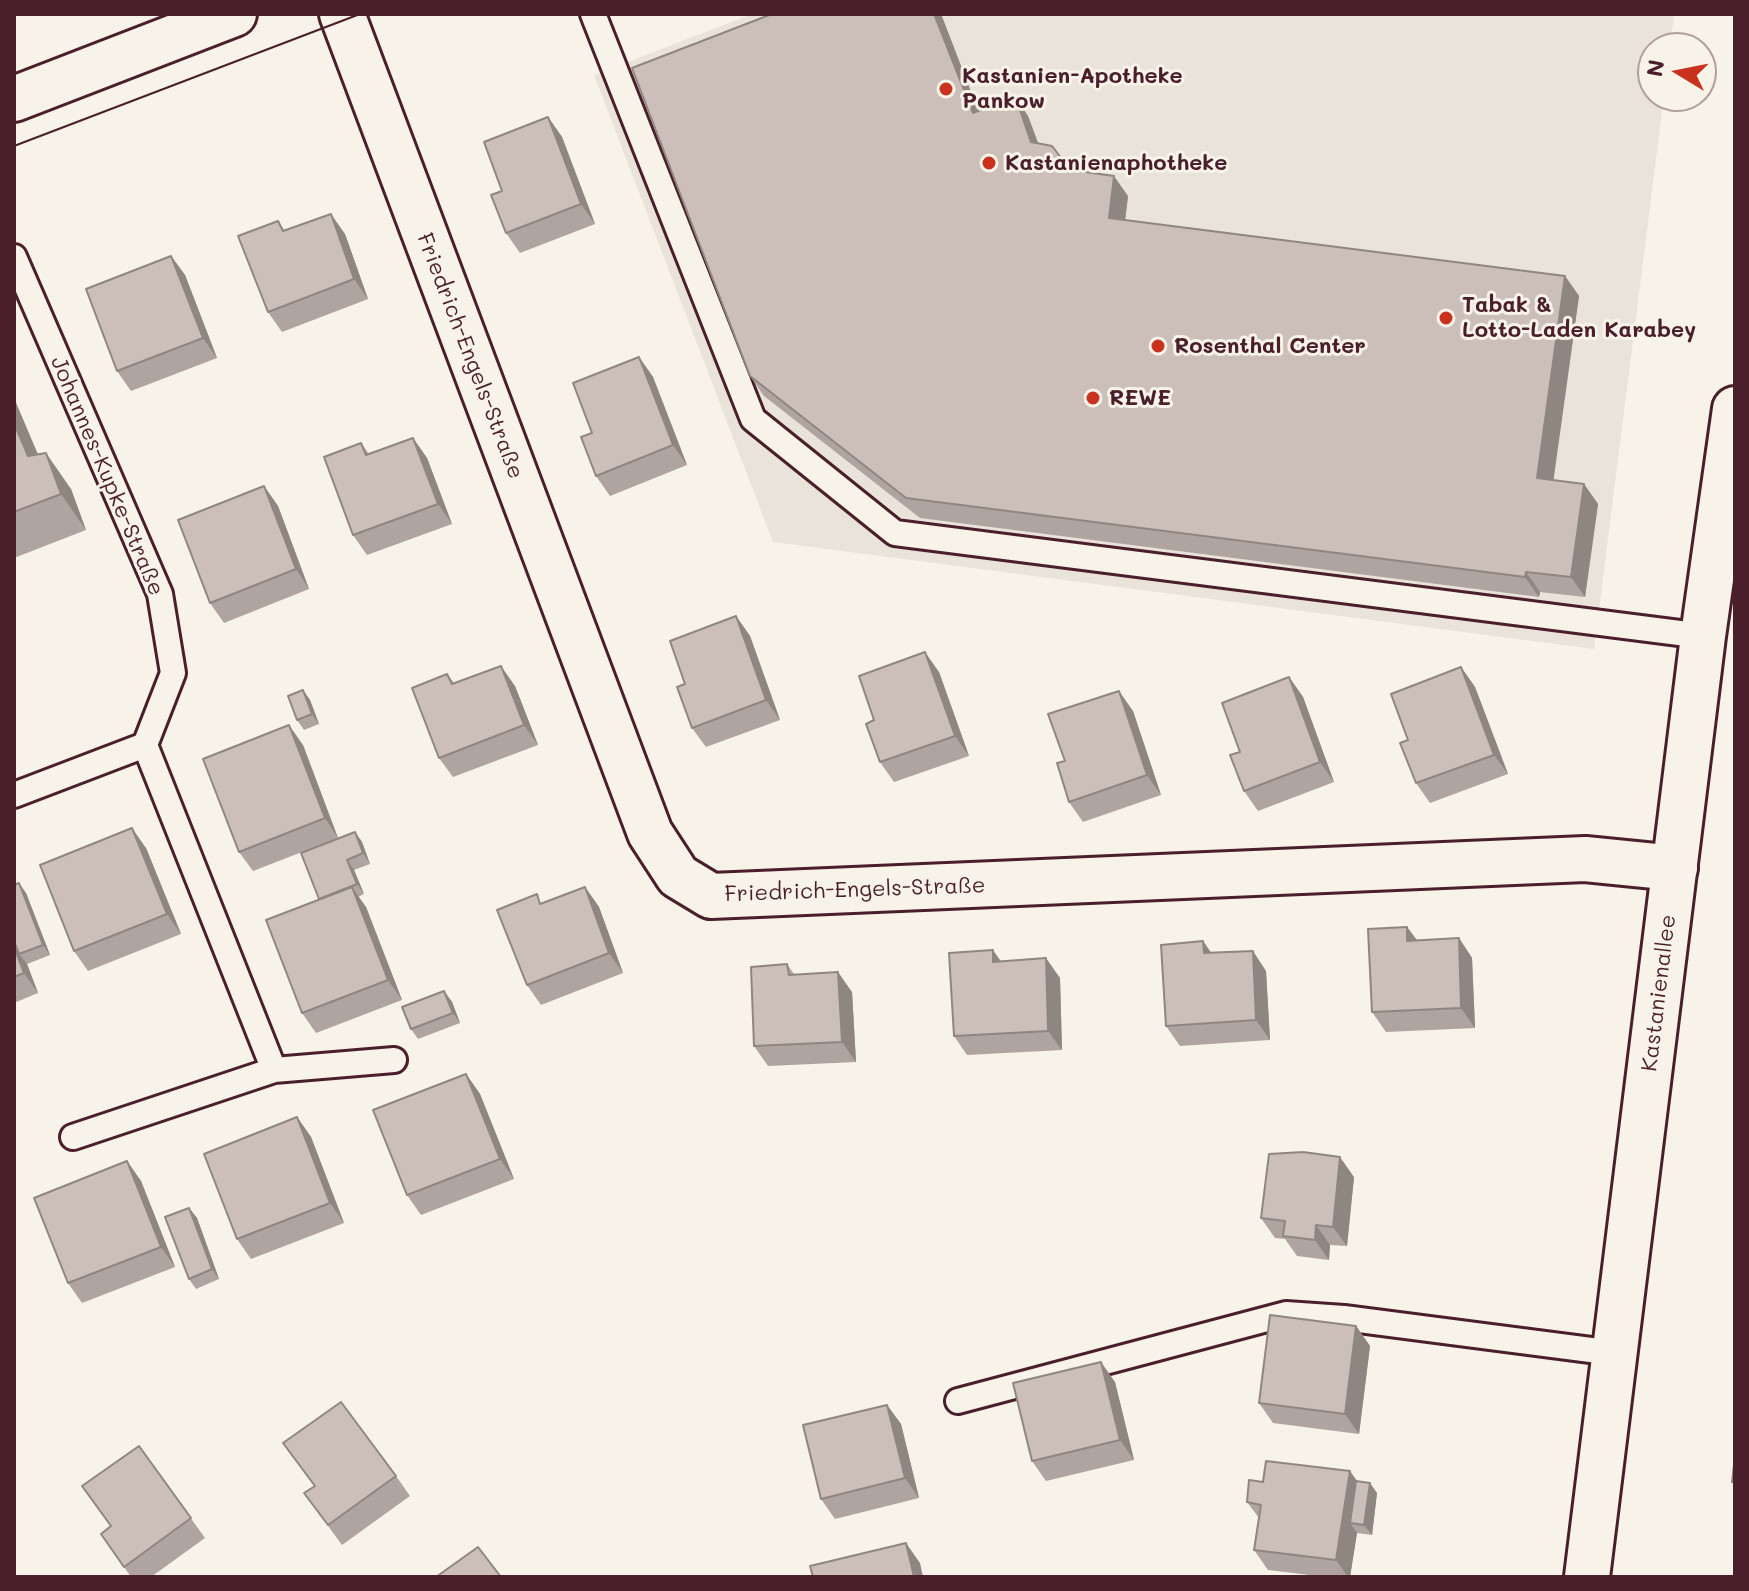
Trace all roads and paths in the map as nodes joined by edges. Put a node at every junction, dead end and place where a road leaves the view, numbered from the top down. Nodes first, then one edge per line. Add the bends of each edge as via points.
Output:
1 (234, 14) edge
2 (342, 14) edge
3 (593, 14) edge
4 (14, 99) edge
5 (14, 257) edge
6 (1735, 409) edge
7 (1703, 636) junction
8 (145, 745) junction
9 (14, 795) edge
10 (1675, 868) junction
11 (394, 1060) dead end
12 (274, 1070) junction
13 (73, 1137) dead end
14 (1614, 1353) junction
15 (958, 1401) dead end
16 (1587, 1577) edge

1 - 4 street
2 - 10 street, Friedrich-Engels-Straße via 650,833 678,876 711,896 1585,859
3 - 7 lane via 753,419 895,533
5 - 8 lane, Johannes-Kupke-Straße via 160,594 173,673
6 - 7 street, Kastanienallee
7 - 10 street, Kastanienallee
8 - 9 lane
8 - 12 lane
10 - 14 street, Kastanienallee
11 - 12 lane
12 - 13 lane
14 - 15 lane via 1286,1314
14 - 16 street, Kastanienallee

